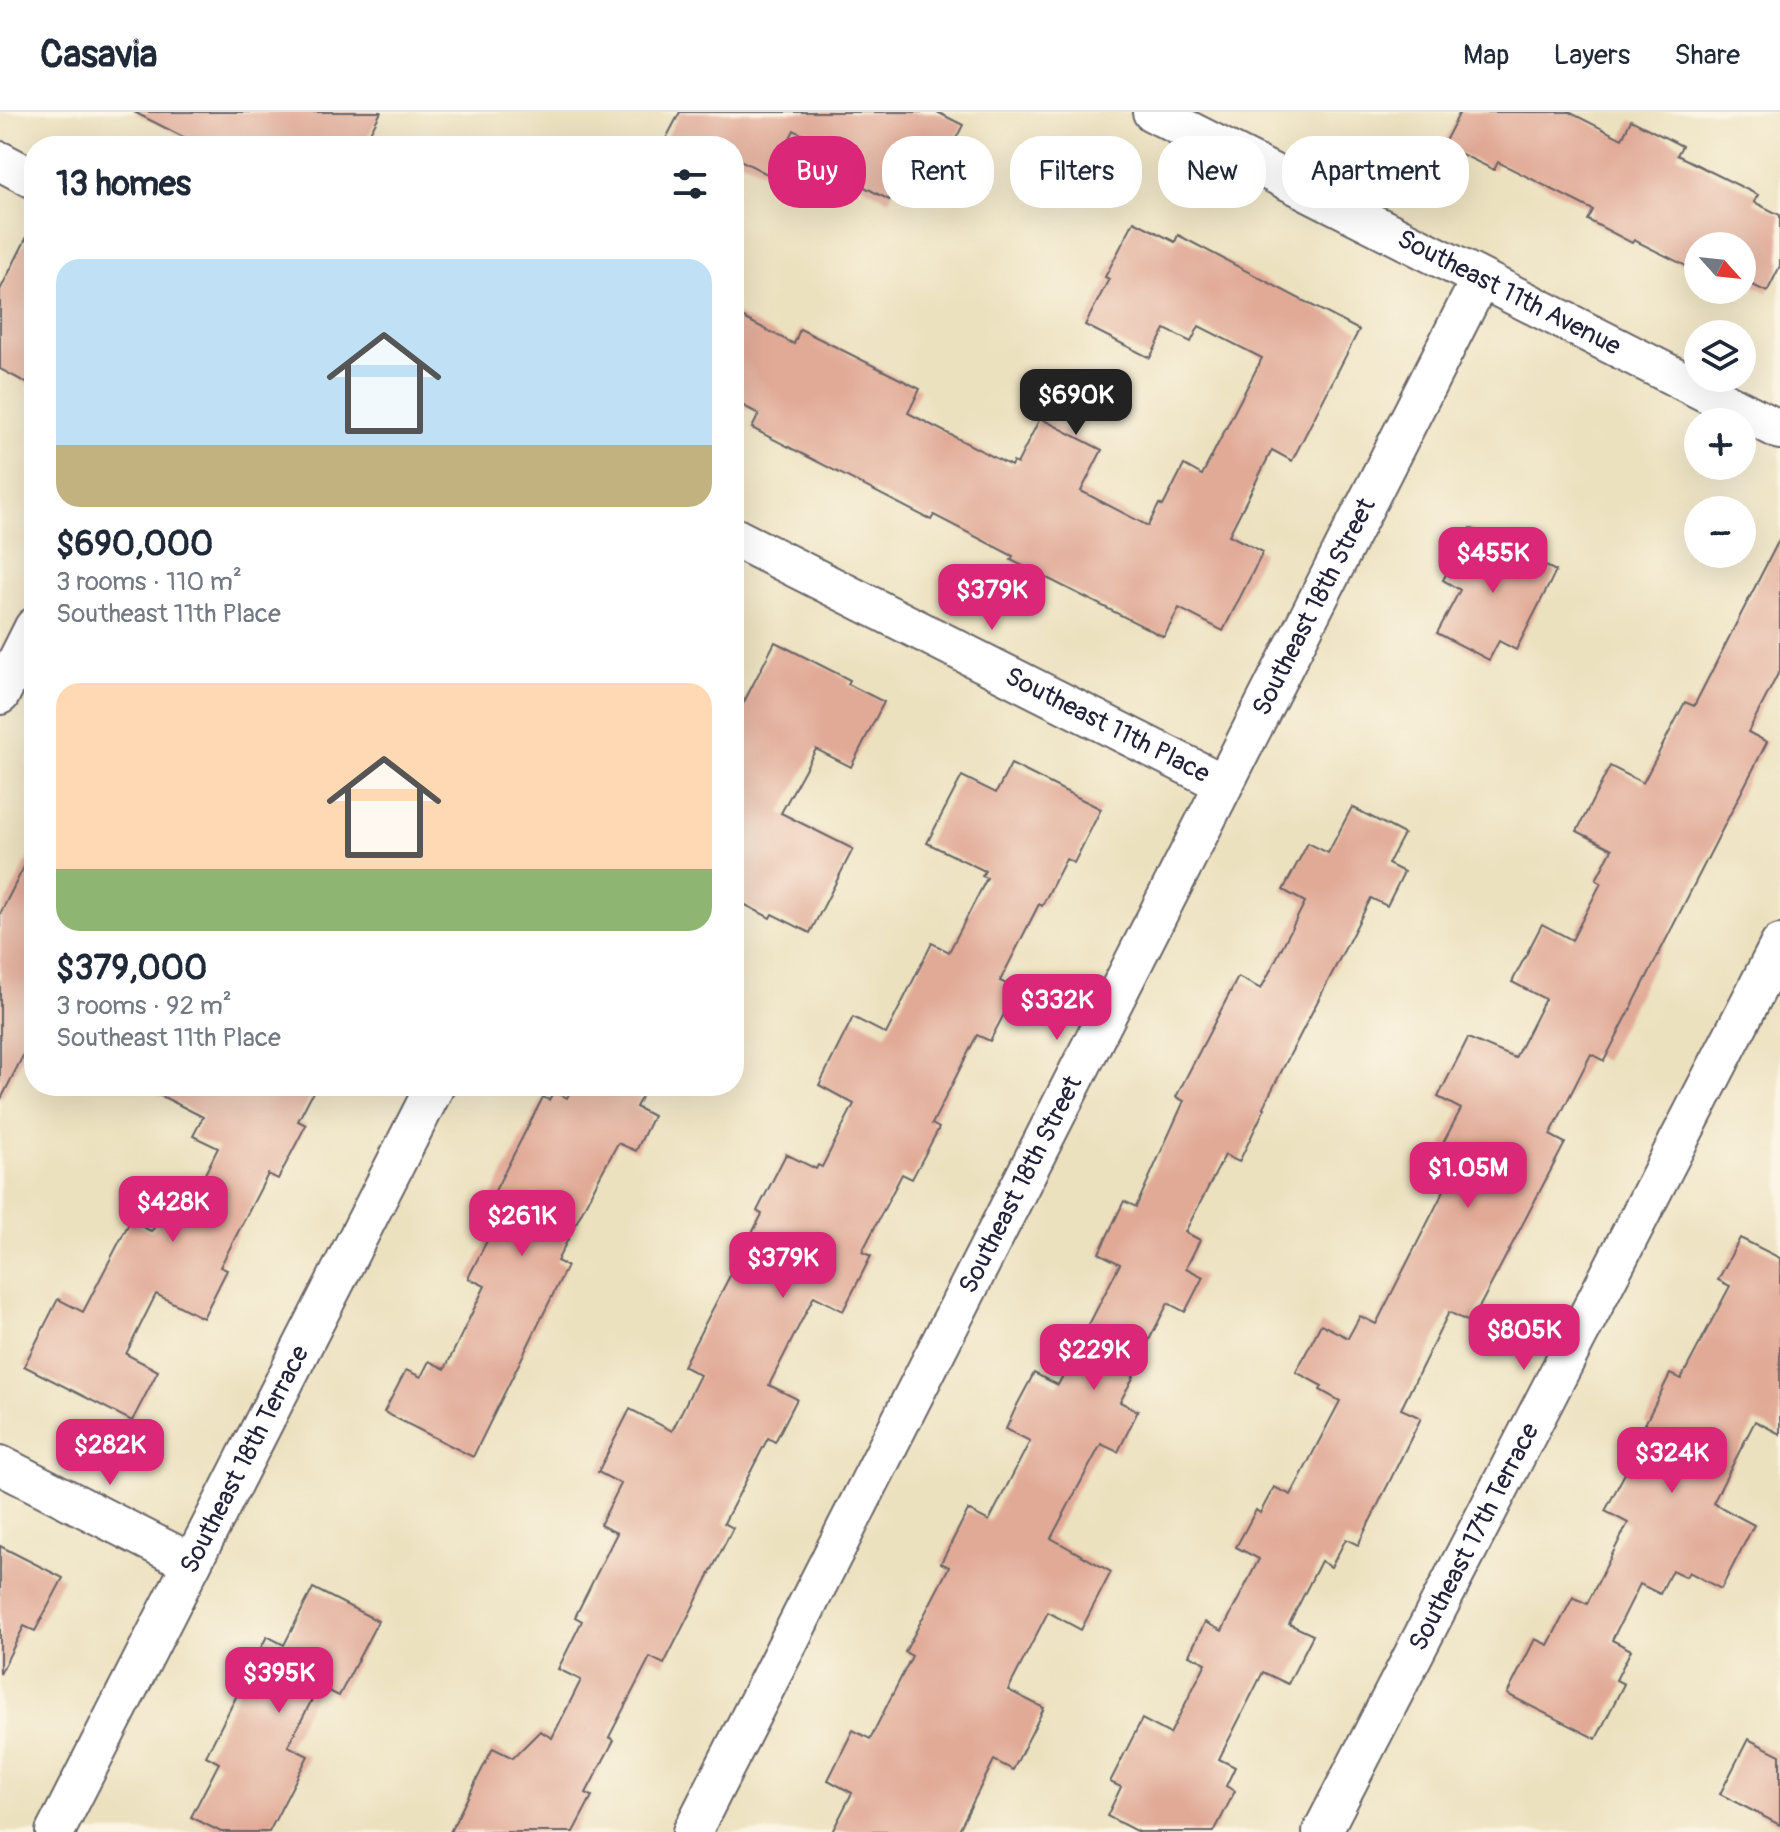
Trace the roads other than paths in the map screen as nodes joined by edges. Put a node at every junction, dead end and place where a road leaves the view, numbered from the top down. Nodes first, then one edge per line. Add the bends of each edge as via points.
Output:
1 (1152, 112) edge
2 (0, 161) edge
3 (24, 174) edge
4 (1480, 280) junction
5 (1780, 430) edge
6 (744, 542) edge
7 (24, 647) edge
8 (0, 695) edge
9 (1222, 783) junction
10 (1780, 944) edge
11 (430, 1096) edge
12 (0, 1465) edge
13 (192, 1563) junction
14 (55, 1832) edge
15 (692, 1832) edge
16 (1322, 1832) edge

1 - 4 street, Southeast 11th Avenue
2 - 3 street
4 - 5 street, Southeast 11th Avenue
4 - 9 street, Southeast 18th Street
6 - 9 street, Southeast 11th Place
7 - 8 street
9 - 15 street, Southeast 18th Street
10 - 16 street, Southeast 17th Terrace
11 - 13 street, Southeast 18th Terrace
12 - 13 street
13 - 14 street, Southeast 18th Terrace

